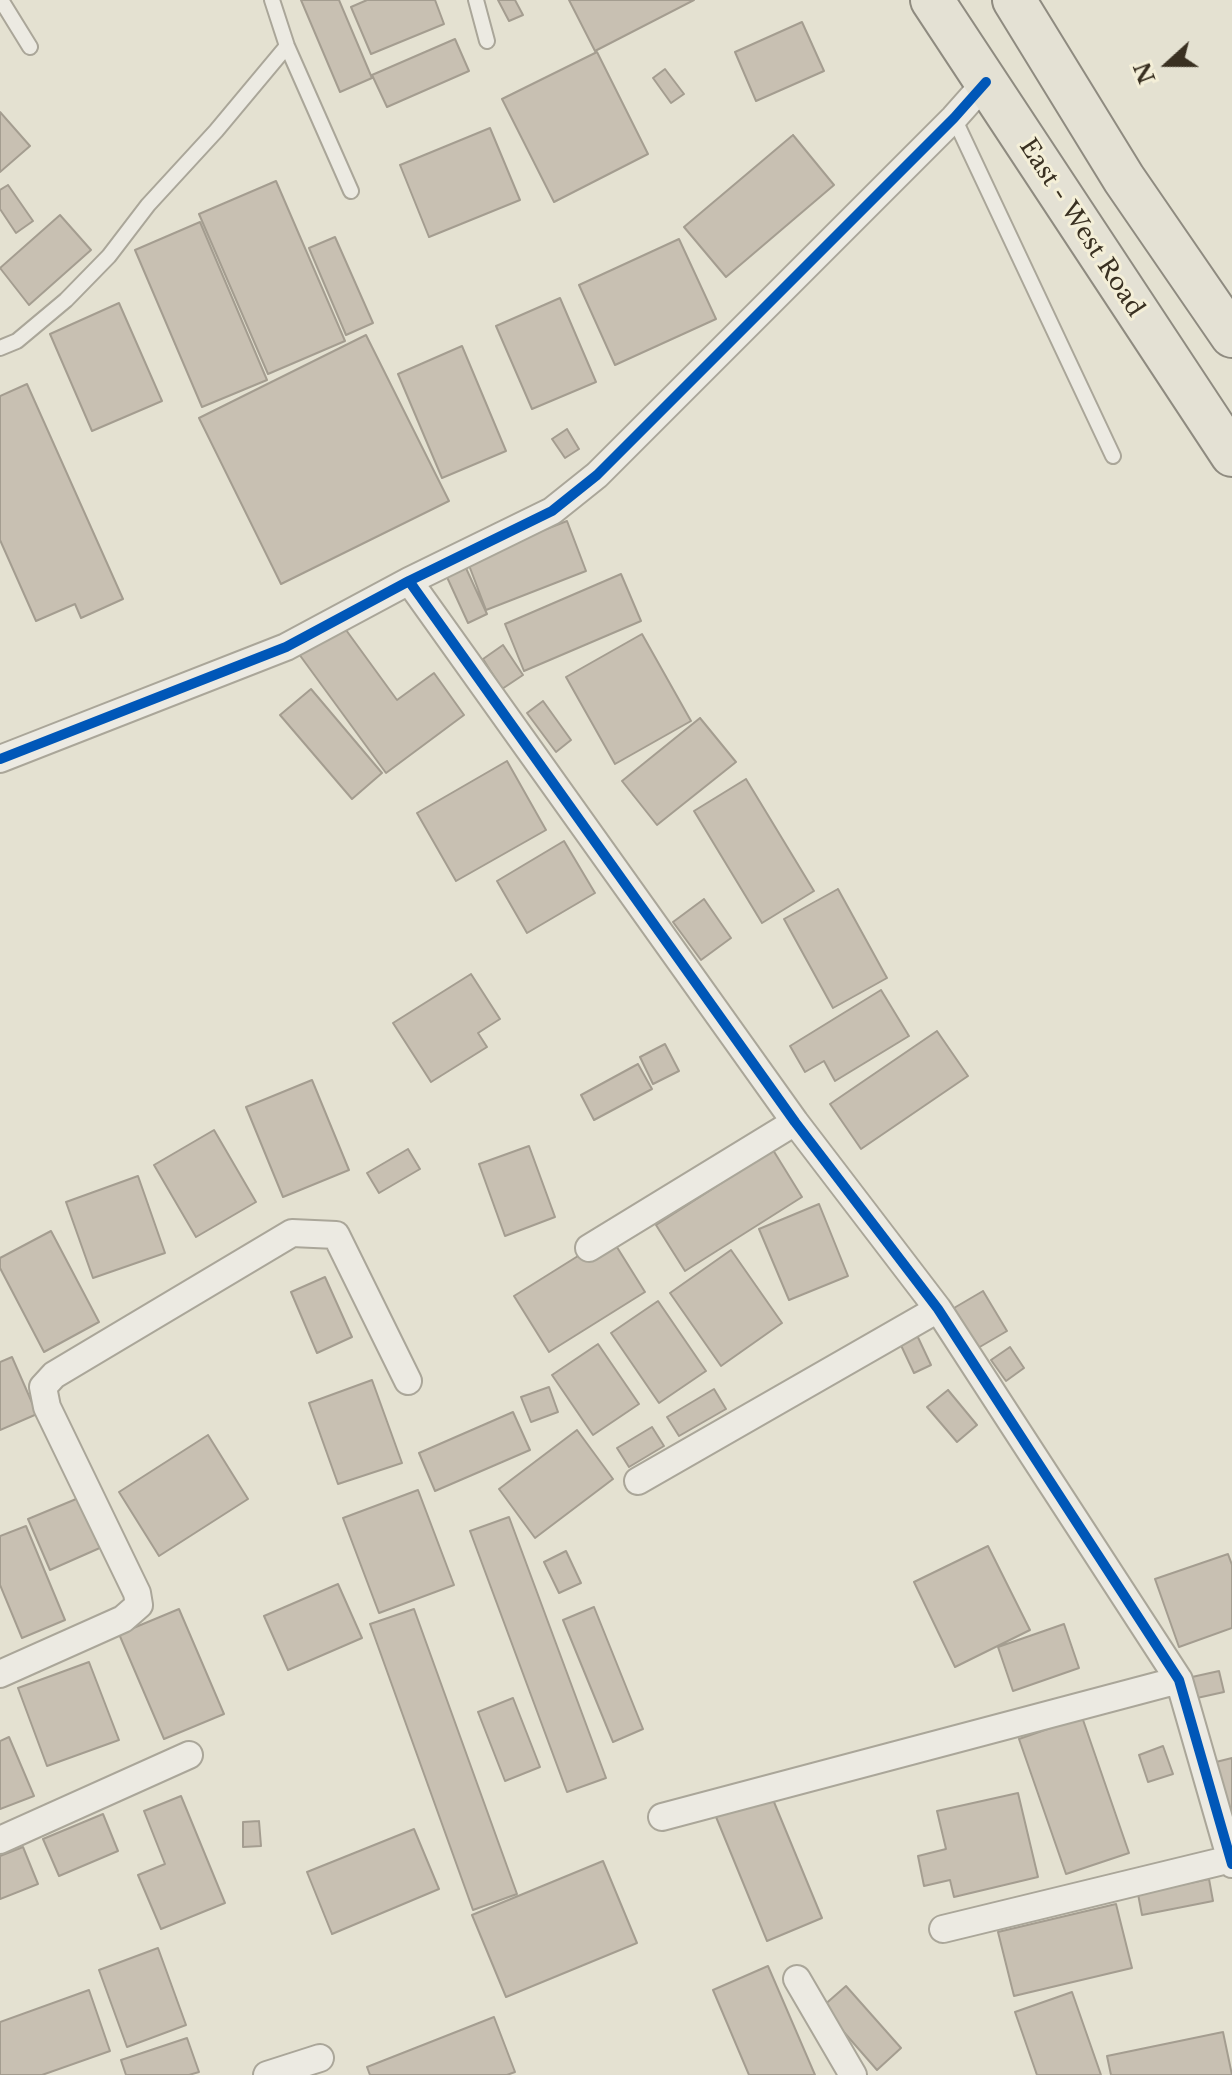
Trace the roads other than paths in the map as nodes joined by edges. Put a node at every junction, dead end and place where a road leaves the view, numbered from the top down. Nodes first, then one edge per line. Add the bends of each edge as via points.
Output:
1 (1, 0) edge
2 (272, 0) edge
3 (476, 0) edge
4 (932, 0) edge
5 (1014, 0) edge
6 (487, 41) dead end
7 (287, 46) junction
8 (30, 47) dead end
9 (986, 82) junction
10 (954, 118) junction
11 (351, 191) dead end
12 (1232, 336) edge
13 (0, 348) edge
14 (1232, 455) edge
15 (1113, 456) dead end
16 (409, 581) junction
17 (0, 759) edge
18 (795, 1122) junction
19 (589, 1248) dead end
20 (938, 1309) junction
21 (408, 1381) dead end
22 (638, 1481) dead end
23 (0, 1674) edge
24 (1179, 1680) junction
25 (189, 1755) dead end
26 (662, 1817) dead end
27 (0, 1840) edge
28 (1231, 1862) edge
29 (943, 1929) dead end
30 (797, 1979) dead end
31 (320, 2058) dead end
32 (267, 2075) edge
33 (853, 2075) edge

1 - 8 lane
2 - 7 lane
3 - 6 lane
4 - 9 main road, East - West Road
5 - 12 main road via 1124,179
7 - 11 lane
7 - 13 lane via 109,256 66,300 17,341
9 - 10 street
9 - 14 main road, East - West Road
10 - 15 lane
10 - 16 street via 597,475 552,511
16 - 17 street via 286,647
16 - 18 street
18 - 19 street
18 - 20 street
20 - 22 street
20 - 24 street
21 - 23 street via 336,1235 292,1233 54,1375 43,1387 47,1407 139,1605 123,1619
24 - 26 street
24 - 28 street
25 - 27 street
28 - 29 street
30 - 33 street
31 - 32 street

